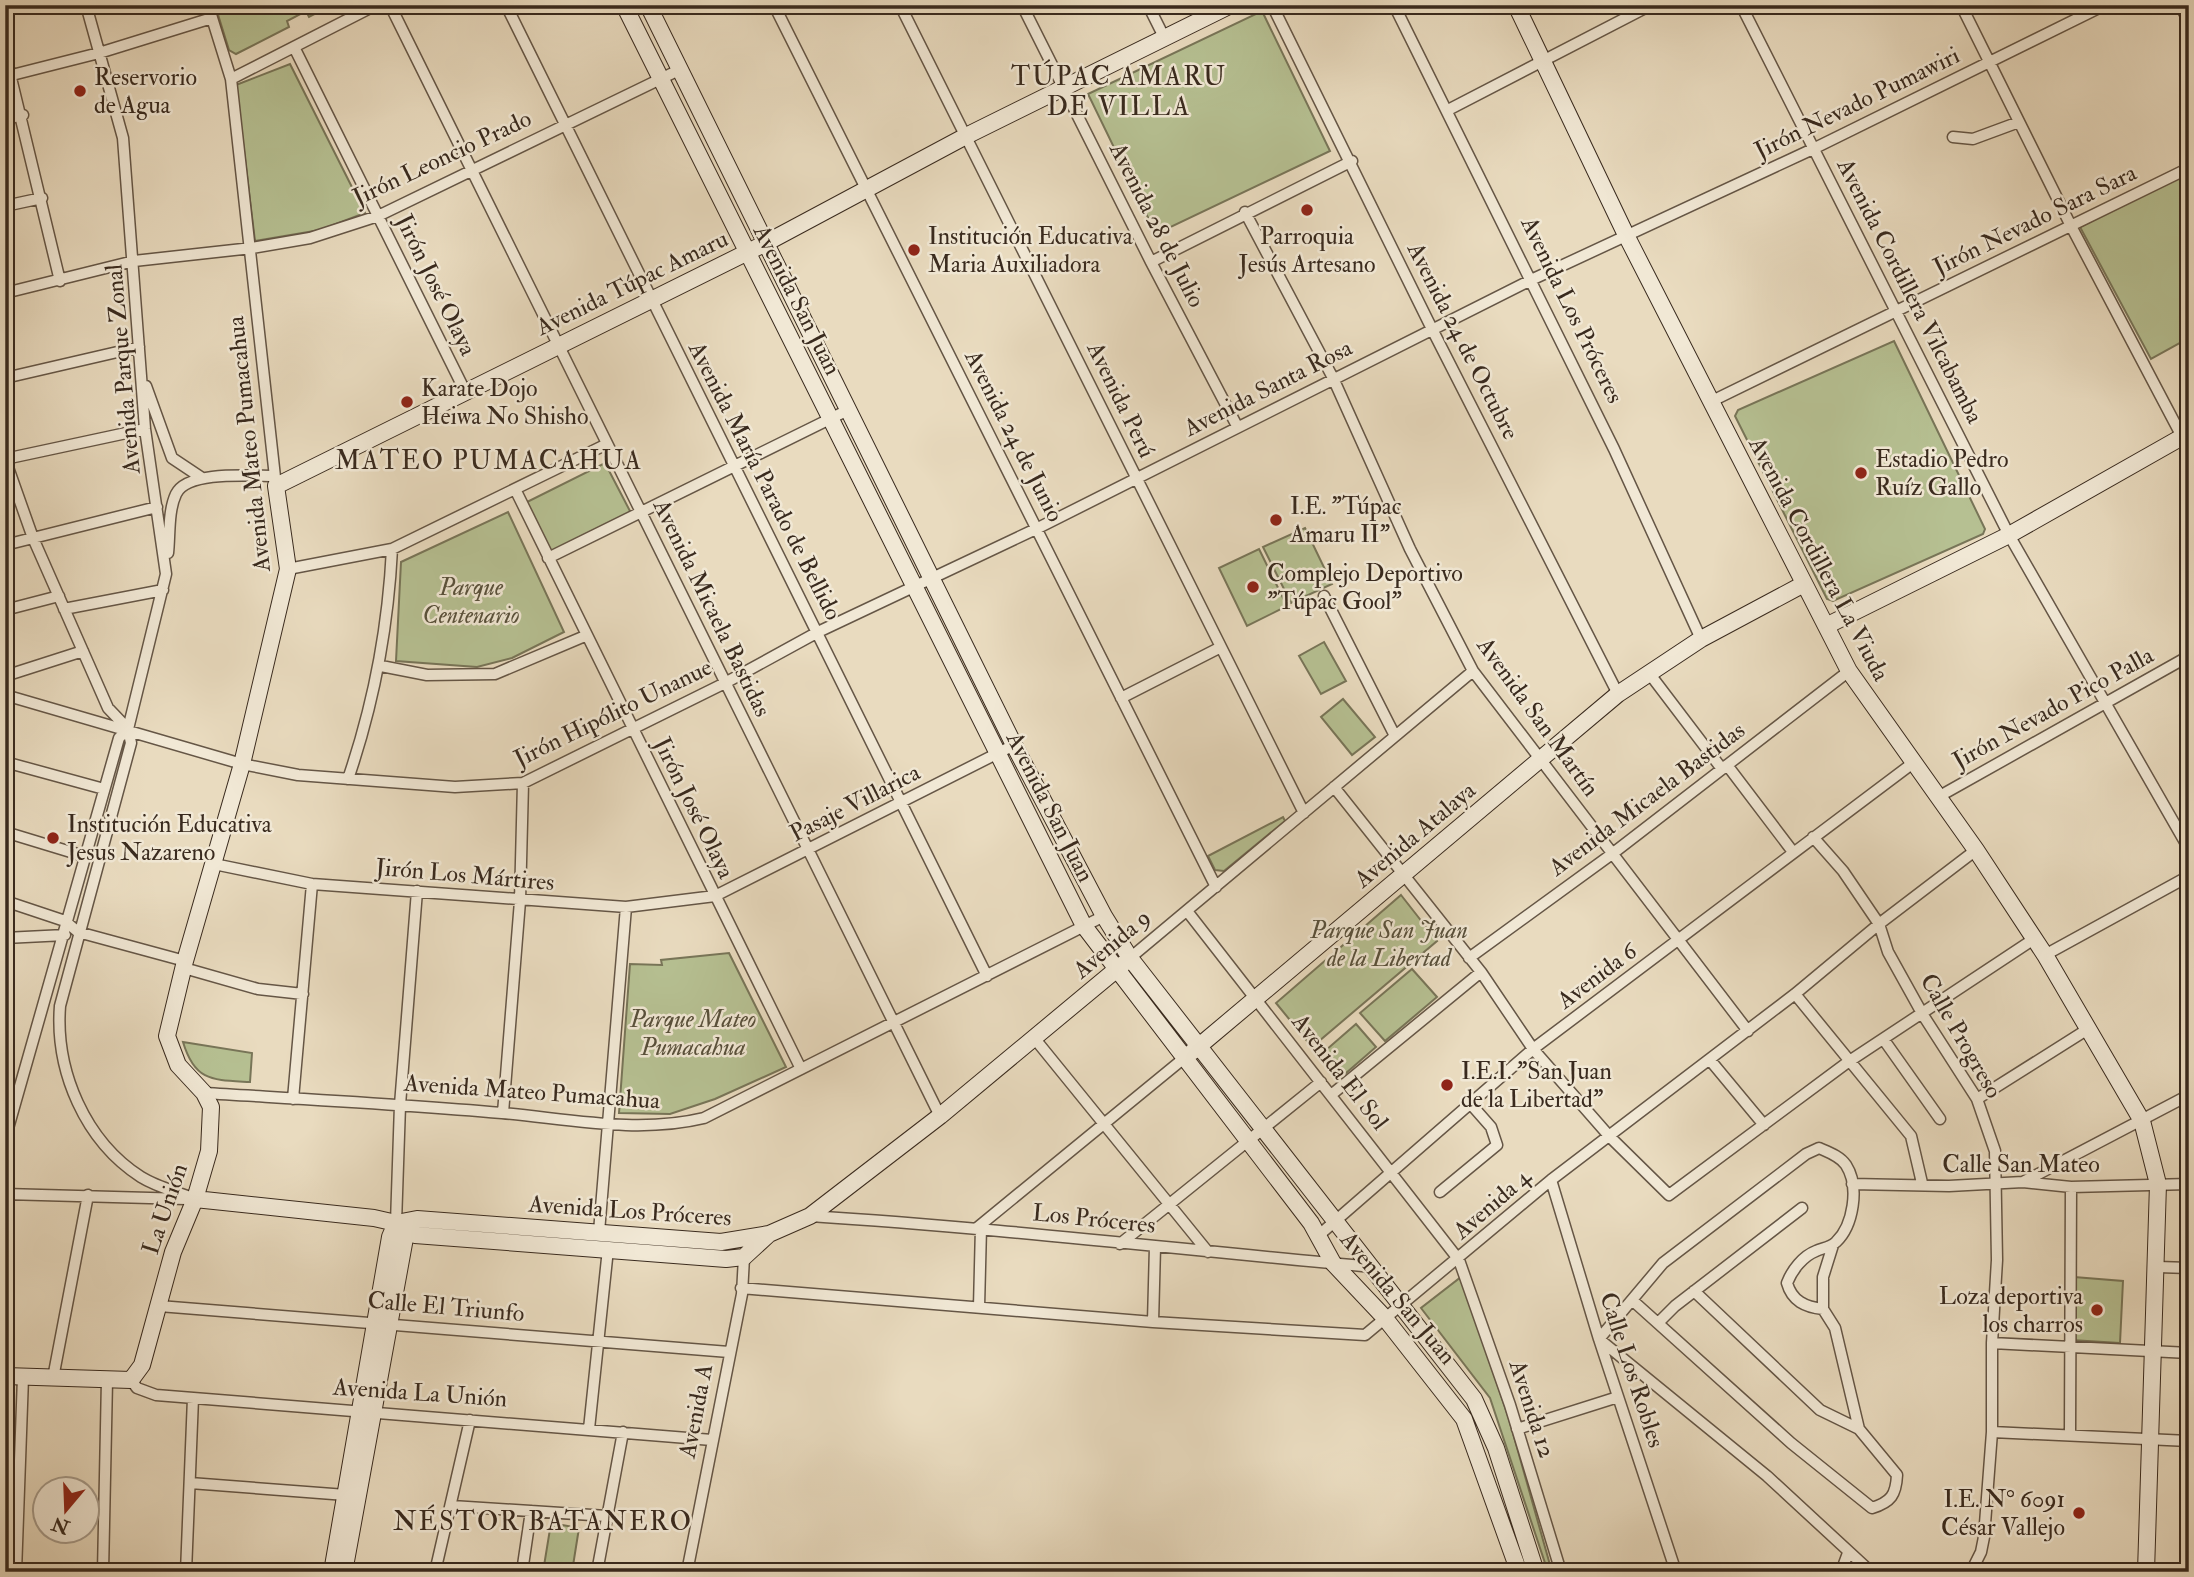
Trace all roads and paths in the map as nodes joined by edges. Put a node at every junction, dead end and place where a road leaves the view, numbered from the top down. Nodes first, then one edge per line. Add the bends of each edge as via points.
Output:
1 (86, 5) edge
2 (208, 5) edge
3 (376, 5) edge
4 (390, 5) edge
5 (506, 5) edge
6 (624, 5) edge
7 (648, 5) edge
8 (774, 5) edge
9 (900, 5) edge
10 (1022, 5) edge
11 (1148, 5) edge
12 (1231, 5) edge
13 (1272, 5) edge
14 (1394, 5) edge
15 (1516, 5) edge
16 (1651, 5) edge
17 (1741, 5) edge
18 (1961, 5) edge
19 (2105, 5) edge
20 (2180, 5) edge
21 (212, 18) junction
22 (2189, 22) edge
23 (1164, 37) junction
24 (294, 47) junction
25 (5, 53) edge
26 (99, 53) junction
27 (1543, 59) junction
28 (1989, 62) junction
29 (681, 69) junction
30 (12, 75) junction
31 (231, 79) junction
32 (662, 79) junction
33 (1063, 88) junction
34 (1448, 110) junction
35 (23, 115) junction
36 (5, 119) edge
37 (2019, 122) junction
38 (566, 123) junction
39 (966, 136) junction
40 (1953, 138) dead end
41 (1815, 148) junction
42 (1352, 162) junction
43 (2189, 167) edge
44 (473, 170) junction
45 (866, 188) junction
46 (42, 198) junction
47 (5, 206) edge
48 (1245, 212) junction
49 (378, 216) junction
50 (2071, 226) junction
51 (1626, 235) junction
52 (764, 244) junction
53 (252, 248) junction
54 (747, 251) junction
55 (134, 261) junction
56 (1151, 262) junction
57 (1531, 280) junction
58 (60, 281) junction
59 (5, 293) edge
60 (650, 300) junction
61 (1897, 312) junction
62 (1432, 329) junction
63 (558, 345) junction
64 (139, 347) junction
65 (140, 370) junction
66 (5, 378) edge
67 (1334, 378) junction
68 (465, 391) junction
69 (1710, 402) junction
70 (846, 411) junction
71 (831, 418) junction
72 (1237, 426) junction
73 (145, 429) junction
74 (2186, 440) edge
75 (607, 444) junction
76 (5, 459) edge
77 (733, 466) junction
78 (202, 478) junction
79 (1136, 479) junction
80 (8, 481) edge
81 (276, 481) junction
82 (515, 489) junction
83 (158, 508) junction
84 (642, 512) junction
85 (1038, 528) junction
86 (2009, 535) junction
87 (33, 538) junction
88 (5, 545) edge
89 (392, 550) junction
90 (548, 558) junction
91 (288, 569) junction
92 (166, 574) junction
93 (930, 579) junction
94 (1802, 585) junction
95 (915, 586) junction
96 (163, 590) junction
97 (58, 596) junction
98 (1324, 596) dead end
99 (64, 609) junction
100 (5, 610) edge
101 (1826, 626) junction
102 (818, 632) junction
103 (585, 636) junction
104 (1701, 639) junction
105 (1221, 647) junction
106 (83, 651) junction
107 (2189, 656) edge
108 (381, 667) junction
109 (1473, 671) junction
110 (1849, 671) junction
111 (1649, 673) junction
112 (5, 676) edge
113 (725, 683) junction
114 (1618, 694) junction
115 (5, 695) edge
116 (1121, 698) junction
117 (2104, 705) junction
118 (128, 729) junction
119 (632, 729) junction
120 (1395, 736) junction
121 (1014, 746) junction
122 (998, 754) junction
123 (1540, 760) junction
124 (5, 762) edge
125 (1913, 763) junction
126 (242, 764) junction
127 (1724, 767) junction
128 (348, 779) junction
129 (523, 783) junction
130 (1334, 787) junction
131 (104, 789) junction
132 (1938, 797) junction
133 (901, 803) junction
134 (1304, 813) junction
135 (5, 832) edge
136 (1813, 838) junction
137 (2189, 849) edge
138 (809, 850) junction
139 (1976, 850) junction
140 (1793, 852) junction
141 (1612, 854) junction
142 (84, 856) junction
143 (214, 864) junction
144 (1403, 874) junction
145 (2189, 876) edge
146 (312, 884) junction
147 (1216, 887) junction
148 (417, 891) junction
149 (715, 896) junction
150 (5, 901) edge
151 (520, 901) junction
152 (626, 907) junction
153 (1187, 911) junction
154 (1104, 916) junction
155 (65, 921) junction
156 (1879, 924) junction
157 (1084, 926) junction
158 (78, 932) junction
159 (60, 937) junction
160 (5, 938) edge
161 (2034, 939) junction
162 (1680, 940) junction
163 (2045, 956) junction
164 (1130, 958) junction
165 (1469, 958) junction
166 (185, 965) junction
167 (1115, 971) junction
168 (1481, 972) junction
169 (987, 976) junction
170 (303, 994) junction
171 (1795, 995) junction
172 (1255, 999) junction
173 (1923, 1015) junction
174 (896, 1024) junction
175 (2088, 1029) junction
176 (1748, 1031) junction
177 (1035, 1038) junction
178 (1884, 1040) junction
179 (1199, 1046) junction
180 (1533, 1049) junction
181 (1183, 1059) junction
182 (1710, 1060) junction
183 (1848, 1062) junction
184 (801, 1069) junction
185 (1321, 1082) junction
186 (204, 1093) junction
187 (1331, 1095) junction
188 (2189, 1095) edge
189 (293, 1099) junction
190 (1977, 1099) junction
191 (1469, 1102) junction
192 (400, 1105) junction
193 (503, 1113) junction
194 (940, 1116) junction
195 (1940, 1119) dead end
196 (2141, 1122) junction
197 (1104, 1123) junction
198 (609, 1124) junction
199 (1764, 1125) junction
200 (1264, 1128) junction
201 (1610, 1137) junction
202 (5, 1139) edge
203 (1248, 1140) junction
204 (1391, 1172) junction
205 (1551, 1180) junction
206 (2023, 1182) junction
207 (1922, 1183) junction
208 (1997, 1183) junction
209 (1852, 1184) junction
210 (2158, 1184) junction
211 (2189, 1184) edge
212 (2071, 1187) junction
213 (1440, 1192) dead end
214 (7, 1194) edge
215 (88, 1195) junction
216 (195, 1199) junction
217 (1171, 1203) junction
218 (1802, 1208) dead end
219 (5, 1210) edge
220 (810, 1216) junction
221 (1336, 1220) junction
222 (396, 1223) junction
223 (980, 1227) junction
224 (599, 1231) junction
225 (769, 1234) junction
226 (1318, 1236) junction
227 (1120, 1244) junction
228 (1833, 1245) junction
229 (1155, 1247) junction
230 (608, 1249) junction
231 (1208, 1252) junction
232 (744, 1257) junction
233 (1459, 1260) junction
234 (1333, 1263) junction
235 (1373, 1267) junction
236 (2158, 1268) junction
237 (2189, 1268) edge
238 (741, 1288) junction
239 (1694, 1292) junction
240 (1632, 1300) junction
241 (159, 1306) junction
242 (1403, 1306) junction
243 (979, 1307) junction
244 (1823, 1309) junction
245 (1386, 1319) junction
246 (384, 1322) junction
247 (1153, 1322) junction
248 (1658, 1323) junction
249 (1599, 1339) junction
250 (598, 1341) junction
251 (1992, 1343) junction
252 (2069, 1347) junction
253 (729, 1352) junction
254 (2154, 1352) junction
255 (2189, 1353) edge
256 (5, 1376) edge
257 (23, 1377) junction
258 (53, 1378) junction
259 (107, 1380) junction
260 (131, 1380) junction
261 (1618, 1397) junction
262 (193, 1398) junction
263 (367, 1412) junction
264 (470, 1420) junction
265 (589, 1429) junction
266 (1517, 1429) junction
267 (1859, 1429) junction
268 (623, 1432) junction
269 (1992, 1432) junction
270 (2070, 1434) junction
271 (712, 1440) junction
272 (2151, 1440) junction
273 (2189, 1441) edge
274 (190, 1483) junction
275 (346, 1495) junction
276 (452, 1506) junction
277 (531, 1511) junction
278 (607, 1516) junction
279 (1848, 1553) junction
280 (16, 1572) edge
281 (103, 1572) edge
282 (186, 1572) edge
283 (332, 1572) edge
284 (344, 1572) edge
285 (435, 1572) edge
286 (522, 1572) edge
287 (597, 1572) edge
288 (687, 1572) edge
289 (1519, 1572) edge
290 (1536, 1572) edge
291 (1561, 1572) edge
292 (1676, 1572) edge
293 (1841, 1572) edge
294 (1871, 1572) edge
295 (1971, 1572) edge
296 (2146, 1572) edge

1 - 26 street, Avenida Parque Zonal
2 - 21 street, Avenida Mateo Pumacahua
3 - 24 street
4 - 44 street, Avenida Micaela Bastidas
5 - 38 street, Avenida María Parado de Bellido
6 - 32 street, Avenida San Juan
7 - 29 street, Avenida San Juan
8 - 45 street, Avenida 24 de Junio
9 - 39 street, Avenida Perú
10 - 33 street, Avenida 28 de Julio
11 - 23 street
12 - 23 street, Avenida Túpac Amaru
13 - 42 street, Avenida 24 de Octubre
14 - 34 street, Avenida Los Próceres
15 - 27 street, Avenida Cordillera La Viuda
16 - 27 street
17 - 41 street, Avenida Cordillera Vilcabamba
18 - 28 street
19 - 28 street, Jirón Nevado Pumawiri
20 - 22 street
21 - 26 street
21 - 31 street, Avenida Mateo Pumacahua
23 - 33 street, Avenida Túpac Amaru
24 - 31 street
24 - 49 street, Jirón José Olaya
25 - 30 street
26 - 30 street
26 - 55 street, Avenida Parque Zonal via 123,138
27 - 34 street
27 - 51 street, Avenida Cordillera La Viuda
28 - 37 street
28 - 41 street, Jirón Nevado Pumawiri
29 - 32 street, Jirón Leoncio Prado
29 - 52 street, Avenida San Juan
30 - 35 street
31 - 53 street, Avenida Mateo Pumacahua
32 - 38 street, Jirón Leoncio Prado
32 - 54 street, Avenida San Juan
33 - 39 street, Avenida Túpac Amaru
33 - 56 street, Avenida 28 de Julio
34 - 57 street, Avenida Los Próceres
35 - 36 street
35 - 46 street
37 - 40 street via 1973,139
37 - 50 street
38 - 44 street, Jirón Leoncio Prado
38 - 60 street, Avenida María Parado de Bellido
39 - 45 street, Avenida Túpac Amaru
39 - 79 street, Avenida Perú
41 - 51 street, Jirón Nevado Pumawiri
41 - 61 street, Avenida Cordillera Vilcabamba
42 - 48 street
42 - 62 street, Avenida 24 de Octubre
43 - 50 street, Jirón Nevado Sara Sara
44 - 49 street, Jirón Leoncio Prado
44 - 63 street, Avenida Micaela Bastidas
45 - 52 street, Avenida Túpac Amaru
45 - 85 street, Avenida 24 de Junio
46 - 47 street
46 - 58 street
48 - 56 street
48 - 67 street, Avenida San Martín
49 - 53 street, Jirón Leoncio Prado via 310,237
49 - 68 street, Jirón José Olaya
50 - 61 street, Jirón Nevado Sara Sara
50 - 74 street
51 - 57 street, Avenida Santa Rosa
51 - 69 street, Avenida Cordillera La Viuda
52 - 54 street, Avenida Túpac Amaru
52 - 70 street, Avenida San Juan
53 - 55 street, Jirón Leoncio Prado
53 - 81 street, Avenida Mateo Pumacahua
54 - 60 street, Avenida Túpac Amaru
54 - 71 street, Avenida San Juan
55 - 58 street, Jirón Leoncio Prado
55 - 64 street, Avenida Parque Zonal
56 - 72 street, Avenida 28 de Julio
57 - 62 street, Avenida Santa Rosa
57 - 104 street, Avenida Los Próceres
58 - 59 street, Jirón Leoncio Prado
60 - 63 street, Avenida Túpac Amaru
60 - 77 street, Avenida María Parado de Bellido
61 - 69 street, Jirón Nevado Sara Sara
61 - 86 street, Avenida Cordillera Vilcabamba
62 - 67 street, Avenida Santa Rosa
62 - 114 street, Avenida 24 de Octubre
63 - 68 street, Avenida Túpac Amaru
63 - 75 street, Avenida Micaela Bastidas
64 - 65 street, Avenida Parque Zonal
64 - 66 street
65 - 73 street, Avenida Parque Zonal
65 - 78 street via 172,458
67 - 72 street, Avenida Santa Rosa
67 - 109 street, Avenida San Martín via 1410,550
68 - 81 street, Avenida Túpac Amaru
69 - 94 street, Avenida Cordillera La Viuda
70 - 71 street
70 - 93 street, Avenida San Juan
71 - 77 street
71 - 95 street, Avenida San Juan
72 - 79 street, Avenida Santa Rosa
73 - 76 street
73 - 83 street, Avenida Parque Zonal
74 - 86 street
75 - 82 street
75 - 84 street, Avenida Micaela Bastidas
76 - 80 street
77 - 84 street
77 - 102 street, Avenida María Parado de Bellido
78 - 81 street
78 - 92 street via 177,490
79 - 85 street, Avenida Santa Rosa
79 - 105 street, Avenida Perú
80 - 87 street
81 - 91 street, Avenida Mateo Pumacahua
82 - 89 street
82 - 90 street, Jirón José Olaya
83 - 87 street
83 - 92 street, Avenida Parque Zonal
84 - 90 street
84 - 113 street, Avenida Micaela Bastidas
85 - 93 street, Avenida Santa Rosa
85 - 116 street, Avenida 24 de Junio
86 - 101 street
86 - 117 street, Avenida Cordillera Vilcabamba
87 - 88 street
87 - 97 street
89 - 91 street
89 - 108 street
90 - 103 street, Jirón José Olaya
91 - 126 street, Avenida Mateo Pumacahua
92 - 96 street, Avenida Parque Zonal
93 - 95 street, Jirón Hipólito Unanue
93 - 121 street, Avenida San Juan
94 - 101 street, Avenida Cordillera La Viuda
94 - 104 street, Avenida Atalaya
95 - 102 street, Jirón Hipólito Unanue
95 - 122 street, Avenida San Juan
96 - 99 street
96 - 118 street, Avenida Parque Zonal
97 - 99 street
97 - 100 street
98 - 120 street
99 - 106 street
101 - 110 street, Avenida Cordillera La Viuda
102 - 113 street, Jirón Hipólito Unanue
102 - 133 street, Avenida María Parado de Bellido
103 - 108 street via 495,674 427,675
103 - 119 street, Jirón José Olaya
104 - 111 street, Avenida Atalaya
105 - 116 street
105 - 134 street, Avenida Perú
106 - 112 street
106 - 118 street via 108,708
107 - 117 street, Jirón Nevado Pico Palla
108 - 128 street
109 - 120 street, Avenida 9
109 - 123 street, Avenida San Martín
110 - 125 street, Avenida Cordillera La Viuda
110 - 127 street, Avenida Micaela Bastidas
111 - 114 street, Avenida Atalaya
111 - 127 street
113 - 119 street, Jirón Hipólito Unanue
113 - 138 street, Avenida Micaela Bastidas
114 - 123 street, Avenida Atalaya
115 - 118 street, Jirón Hipólito Unanue
116 - 147 street, Avenida 24 de Junio
117 - 132 street, Jirón Nevado Pico Palla
117 - 137 street, Avenida Cordillera Vilcabamba
118 - 126 street, Jirón Hipólito Unanue
118 - 131 street, Avenida Parque Zonal via 119,738
118 - 158 street, Avenida Parque Zonal via 131,743
119 - 129 street, Jirón Hipólito Unanue
119 - 149 street, Jirón José Olaya
120 - 130 street, Avenida 9
121 - 122 street, Pasaje Villarica
121 - 154 street, Avenida San Juan
122 - 133 street, Pasaje Villarica
122 - 157 street, Avenida San Juan
123 - 141 street, Avenida San Martín
123 - 144 street, Avenida Atalaya
124 - 131 street
125 - 132 street, Avenida Cordillera La Viuda
125 - 136 street, Avenida 6
126 - 128 street, Jirón Hipólito Unanue
126 - 143 street, Avenida Mateo Pumacahua
127 - 140 street
127 - 141 street, Avenida Micaela Bastidas
128 - 129 street, Jirón Hipólito Unanue via 455,787
129 - 151 street
130 - 134 street, Avenida 9
130 - 144 street
131 - 142 street, Avenida Parque Zonal
132 - 139 street, Avenida Cordillera La Viuda
133 - 138 street, Pasaje Villarica
133 - 169 street, Avenida María Parado de Bellido
134 - 147 street, Avenida 9
135 - 142 street
136 - 140 street, Avenida 6
136 - 156 street, Calle Progreso via 1843,871
138 - 149 street, Pasaje Villarica
138 - 174 street, Avenida Micaela Bastidas
139 - 156 street, Avenida 4
139 - 161 street, Avenida Cordillera La Viuda
140 - 162 street, Avenida 6
141 - 162 street, Avenida San Martín
141 - 165 street, Avenida Micaela Bastidas
142 - 155 street, Avenida Parque Zonal
143 - 146 street, Jirón Los Mártires
143 - 166 street, Avenida Mateo Pumacahua
144 - 165 street
144 - 172 street, Avenida Atalaya
145 - 163 street
146 - 148 street, Jirón Los Mártires
146 - 170 street
147 - 153 street, Avenida 9
148 - 151 street, Jirón Los Mártires
148 - 192 street
149 - 152 street, Jirón Los Mártires
149 - 184 street, Jirón José Olaya
150 - 155 street
151 - 152 street, Jirón Los Mártires
151 - 193 street
152 - 198 street
153 - 164 street, Avenida 9
153 - 172 street, Avenida El Sol
154 - 157 street, Avenida Mateo Pumacahua
154 - 164 street, Avenida San Juan
155 - 158 street
155 - 159 street, Avenida Parque Zonal
156 - 171 street, Avenida 4
156 - 173 street, Calle Progreso via 1888,952
157 - 167 street, Avenida San Juan
157 - 169 street, Avenida Mateo Pumacahua
158 - 159 street
158 - 166 street
158 - 216 street, Avenida Parque Zonal via 58,1029 66,1072 86,1121 112,1155 143,1178
159 - 160 street
159 - 202 street, Avenida Parque Zonal
161 - 163 street, Avenida Cordillera La Viuda
161 - 173 street
162 - 176 street, Avenida San Martín
162 - 180 street, Avenida 6
163 - 175 street, Avenida Cordillera La Viuda
164 - 167 street, Avenida 9
164 - 179 street, Avenida San Juan
165 - 168 street
166 - 170 street via 258,989
166 - 186 street, Avenida Mateo Pumacahua via 167,1036 178,1065
167 - 177 street, Avenida 9
167 - 181 street, Avenida San Juan
168 - 180 street
168 - 187 street
169 - 174 street, Avenida Mateo Pumacahua
170 - 189 street
171 - 176 street, Avenida 4
171 - 183 street
172 - 179 street, Avenida Atalaya
172 - 185 street, Avenida El Sol
173 - 178 street
173 - 190 street, Calle Progreso
174 - 184 street, Avenida Mateo Pumacahua
174 - 194 street, Avenida Micaela Bastidas
175 - 190 street
175 - 196 street, Avenida Cordillera La Viuda
176 - 182 street, Avenida 4
177 - 194 street, Avenida 9
177 - 197 street
178 - 183 street
178 - 195 street
179 - 181 street, Avenida Atalaya
179 - 200 street, Avenida San Juan
180 - 191 street, Avenida 6
180 - 201 street
181 - 197 street, Avenida Atalaya
181 - 203 street, Avenida San Juan
182 - 199 street
182 - 201 street, Avenida 4
183 - 199 street
183 - 207 street via 1911,1136
184 - 198 street, Avenida Mateo Pumacahua via 704,1118 658,1125
185 - 187 street, Avenida El Sol
185 - 200 street
186 - 189 street, Avenida Mateo Pumacahua
186 - 216 street, La Unión via 211,1107 209,1151
187 - 204 street, Avenida El Sol
188 - 196 street
189 - 192 street, Avenida Mateo Pumacahua
190 - 208 street, Calle Progreso via 1995,1151
191 - 204 street, Avenida 6
191 - 213 street via 1491,1127 1497,1145
192 - 193 street, Avenida Mateo Pumacahua
192 - 222 street
193 - 198 street, Avenida Mateo Pumacahua
194 - 220 street, Avenida 9
196 - 206 street
196 - 210 street, Avenida Cordillera La Viuda
197 - 217 street
197 - 223 street, Avenida Atalaya
198 - 224 street
199 - 201 street via 1669,1195
200 - 203 street
200 - 221 street, Avenida San Juan
201 - 205 street, Avenida 4
203 - 217 street
203 - 226 street, Avenida San Juan
204 - 221 street, Avenida 6
204 - 233 street, Avenida El Sol
205 - 233 street, Avenida 4
205 - 249 street, Calle Los Robles
206 - 208 street, Calle San Mateo
206 - 212 street, Calle San Mateo
207 - 208 street, Calle San Mateo
207 - 209 street, Calle San Mateo
208 - 251 street, Calle Progreso
209 - 228 street via 1848,1228
209 - 240 street via 1846,1165 1833,1154 1819,1148 1806,1154 1663,1263
210 - 211 street, Calle San Mateo
210 - 212 street, Calle San Mateo
210 - 236 street, Avenida Cordillera La Viuda
212 - 252 street
214 - 215 street, Avenida Los Próceres
214 - 219 street
215 - 216 street, Avenida Los Próceres
215 - 258 street
216 - 222 street, Avenida Los Próceres
216 - 241 street, La Unión via 173,1252
217 - 227 street
217 - 231 street
218 - 239 street
220 - 223 street, Los Próceres
220 - 225 street, Avenida 9
221 - 226 street, Avenida 6
221 - 235 street, Avenida San Juan
222 - 224 street, Avenida Los Próceres via 417,1219
222 - 230 street, Avenida Los Próceres via 415,1235
222 - 246 street via 390,1237
223 - 227 street, Los Próceres
223 - 243 street
224 - 225 street, Avenida Los Próceres via 721,1242
225 - 232 street, Avenida Los Próceres
226 - 234 street, Avenida San Juan
227 - 229 street, Los Próceres
228 - 244 street via 1824,1278
228 - 244 street via 1812,1252 1795,1267 1787,1283 1796,1300
229 - 231 street, Los Próceres
229 - 247 street
230 - 232 street, Avenida Los Próceres
230 - 250 street
231 - 234 street, Los Próceres
232 - 238 street, Avenida A
233 - 242 street, Avenida 4
233 - 266 street, Avenida 12
234 - 235 street, Los Próceres
234 - 245 street, Avenida San Juan
235 - 242 street, Avenida San Juan
236 - 237 street
236 - 254 street, Avenida Cordillera La Viuda
238 - 243 street, Avenida 4
238 - 253 street, Avenida A
239 - 248 street
239 - 267 street via 1820,1410
240 - 248 street
240 - 249 street
241 - 246 street, Calle El Triunfo
241 - 260 street, La Unión via 142,1365
242 - 245 street, Avenida 4
242 - 290 street, Avenida San Juan via 1483,1413
243 - 247 street, Avenida 4
244 - 267 street via 1835,1328
245 - 247 street, Avenida 4 via 1362,1336
245 - 289 street, Avenida San Juan via 1464,1419
246 - 250 street, Calle El Triunfo
246 - 263 street
248 - 267 street via 1791,1443 1872,1508 1887,1503 1896,1492 1897,1475
249 - 261 street, Calle Los Robles
249 - 279 street via 1768,1476
250 - 253 street, Calle El Triunfo
250 - 265 street
251 - 252 street
251 - 269 street, Calle Progreso
252 - 254 street
252 - 270 street
253 - 271 street, Avenida A
254 - 255 street
254 - 272 street, Avenida Cordillera La Viuda
256 - 257 street
257 - 258 street
257 - 280 street
258 - 259 street
259 - 260 street
259 - 281 street
260 - 262 street, Avenida La Unión via 146,1393
261 - 266 street
261 - 292 street, Calle Los Robles
262 - 263 street, Avenida La Unión
262 - 274 street
263 - 264 street, Avenida La Unión
263 - 275 street
263 - 284 street
264 - 265 street, Avenida La Unión
264 - 276 street
265 - 268 street, Avenida La Unión
266 - 291 street, Avenida 12
268 - 271 street, Avenida La Unión
268 - 278 street
269 - 270 street
269 - 295 street, Calle Progreso via 1981,1552
270 - 272 street
271 - 288 street, Avenida A
272 - 273 street
272 - 296 street, Avenida Cordillera La Viuda
274 - 275 street
274 - 282 street
275 - 283 street
276 - 277 street
276 - 285 street
277 - 278 street
277 - 286 street
278 - 287 street
279 - 293 street
279 - 294 street

